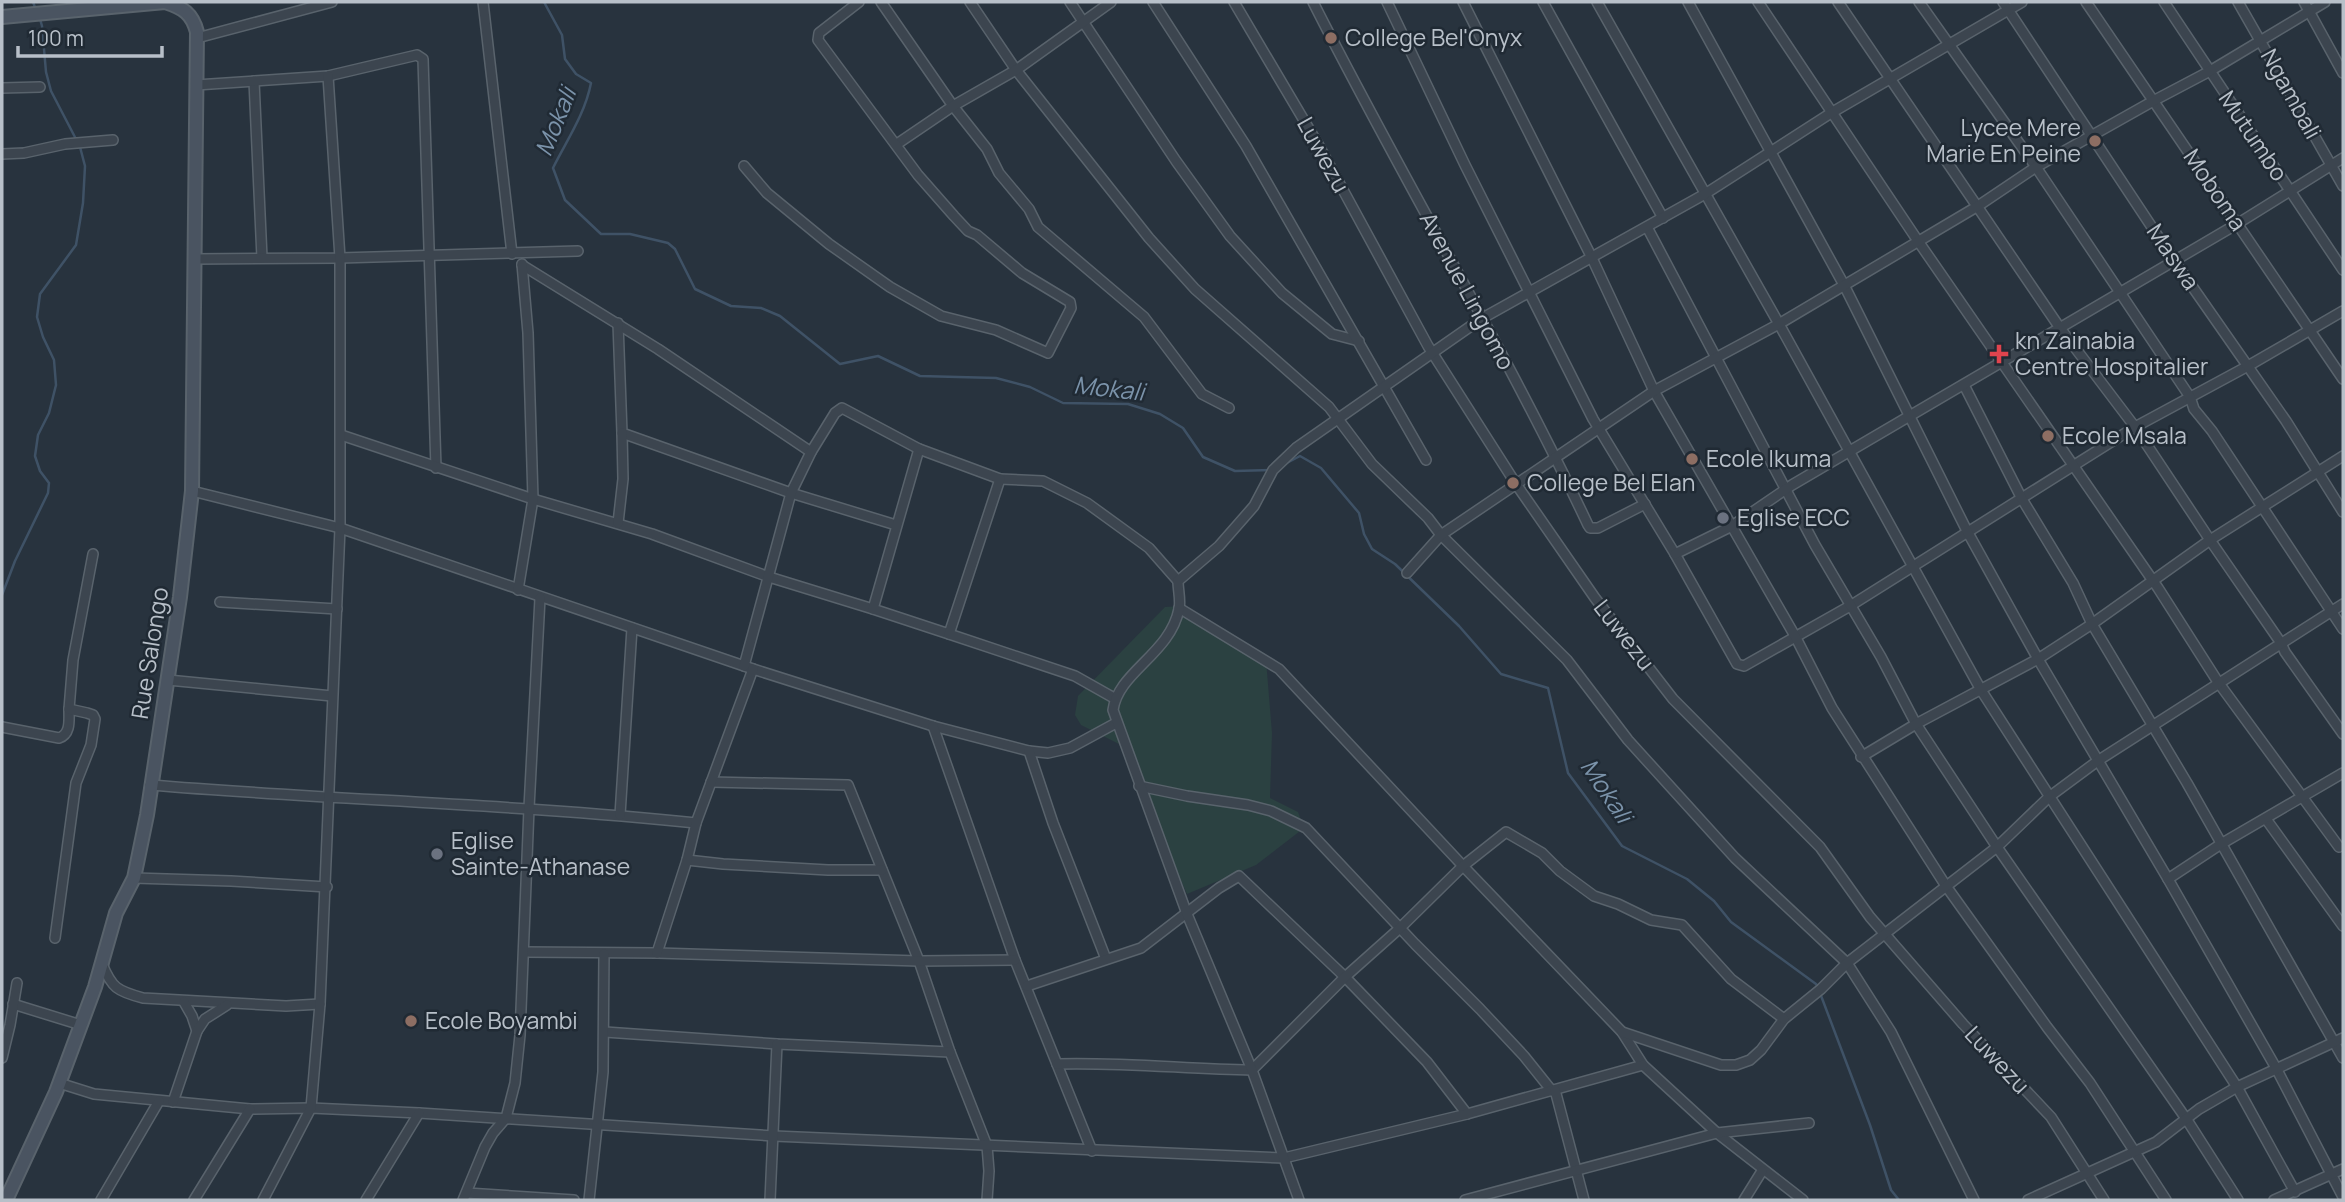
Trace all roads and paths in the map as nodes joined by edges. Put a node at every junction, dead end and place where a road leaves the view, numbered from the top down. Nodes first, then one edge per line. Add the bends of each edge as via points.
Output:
1 (332, 2) edge
2 (483, 2) edge
3 (859, 2) edge
4 (881, 2) edge
5 (970, 2) edge
6 (1069, 2) edge
7 (1111, 2) edge
8 (1153, 2) edge
9 (1234, 2) edge
10 (1314, 2) edge
11 (1387, 2) edge
12 (1463, 2) edge
13 (1543, 2) edge
14 (1597, 2) edge
15 (1688, 2) edge
16 (1758, 2) edge
17 (1838, 2) edge
18 (1919, 2) edge
19 (2022, 2) edge
20 (2086, 2) edge
21 (2164, 2) edge
22 (2238, 2) edge
23 (2325, 2) edge
24 (181, 4) edge
25 (2006, 6) edge
26 (2306, 6) edge
27 (3, 17) edge
28 (1083, 22) junction
29 (197, 38) junction
30 (2261, 40) junction
31 (1948, 45) junction
32 (1016, 70) junction
33 (2210, 71) junction
34 (2343, 73) edge
35 (328, 76) junction
36 (1891, 78) junction
37 (254, 81) junction
38 (196, 85) junction
39 (40, 87) dead end
40 (2, 88) edge
41 (2155, 100) junction
42 (953, 106) junction
43 (1831, 113) junction
44 (2093, 136) junction
45 (113, 140) dead end
46 (897, 144) junction
47 (1770, 153) junction
48 (2, 154) edge
49 (2343, 159) edge
50 (744, 166) dead end
51 (2332, 166) junction
52 (2036, 167) junction
53 (2343, 186) edge
54 (2291, 192) junction
55 (1705, 194) junction
56 (1978, 206) junction
57 (1663, 218) junction
58 (2237, 224) junction
59 (1647, 227) junction
60 (1918, 241) junction
61 (578, 251) dead end
62 (517, 254) junction
63 (430, 256) junction
64 (1591, 256) junction
65 (194, 258) junction
66 (262, 258) junction
67 (340, 258) junction
68 (2173, 259) junction
69 (522, 265) junction
70 (2343, 270) edge
71 (1844, 285) junction
72 (1529, 291) junction
73 (2120, 291) junction
74 (2343, 311) edge
75 (1481, 319) junction
76 (618, 323) junction
77 (1779, 324) junction
78 (2060, 328) junction
79 (2311, 329) junction
80 (1359, 341) junction
81 (1433, 353) junction
82 (1717, 358) junction
83 (2002, 362) junction
84 (2248, 366) junction
85 (2343, 379) edge
86 (1964, 385) junction
87 (1385, 386) junction
88 (1654, 391) junction
89 (2190, 397) junction
90 (1229, 408) dead end
91 (1910, 416) junction
92 (1338, 418) junction
93 (2136, 427) junction
94 (1598, 428) junction
95 (622, 433) junction
96 (341, 435) junction
97 (919, 449) junction
98 (1850, 451) junction
99 (811, 452) junction
100 (2343, 456) edge
101 (1556, 458) junction
102 (1426, 460) dead end
103 (436, 467) junction
104 (2074, 467) junction
105 (2317, 472) junction
106 (1000, 479) junction
107 (1516, 484) junction
108 (1785, 489) junction
109 (192, 491) junction
110 (791, 493) junction
111 (533, 499) junction
112 (2022, 499) junction
113 (1645, 504) junction
114 (2263, 506) junction
115 (2343, 512) edge
116 (618, 523) junction
117 (896, 525) junction
118 (1732, 526) junction
119 (340, 528) junction
120 (1967, 531) junction
121 (1441, 535) junction
122 (2210, 540) junction
123 (93, 554) dead end
124 (1675, 554) junction
125 (1913, 565) junction
126 (1406, 573) dead end
127 (769, 577) junction
128 (2153, 580) junction
129 (1178, 581) junction
130 (519, 590) junction
131 (540, 598) junction
132 (220, 602) dead end
133 (2343, 604) edge
134 (1850, 606) junction
135 (1179, 608) junction
136 (337, 609) junction
137 (873, 609) junction
138 (2332, 611) junction
139 (2092, 624) junction
140 (632, 628) junction
141 (2343, 629) edge
142 (949, 634) junction
143 (1795, 636) junction
144 (2281, 643) junction
145 (2038, 659) junction
146 (748, 667) junction
147 (168, 680) junction
148 (2218, 682) junction
149 (1981, 690) junction
150 (332, 696) junction
151 (1114, 698) junction
152 (69, 709) junction
153 (1116, 723) junction
154 (1916, 724) junction
155 (933, 726) junction
156 (2152, 726) junction
157 (2, 727) edge
158 (2343, 734) edge
159 (1029, 751) junction
160 (1861, 757) junction
161 (2099, 760) junction
162 (2343, 773) edge
163 (711, 782) junction
164 (150, 785) junction
165 (1139, 786) junction
166 (2049, 797) junction
167 (330, 798) junction
168 (2302, 798) junction
169 (529, 808) junction
170 (620, 815) junction
171 (2266, 819) junction
172 (696, 823) junction
173 (2221, 844) junction
174 (1997, 847) junction
175 (2339, 847) dead end
176 (687, 860) junction
177 (1463, 866) junction
178 (882, 870) junction
179 (134, 877) junction
180 (2168, 879) junction
181 (1946, 886) junction
182 (327, 887) junction
183 (1187, 914) junction
184 (2343, 926) edge
185 (1400, 928) junction
186 (1885, 934) junction
187 (55, 938) dead end
188 (524, 952) junction
189 (657, 953) junction
190 (604, 954) junction
191 (1106, 959) junction
192 (1015, 960) junction
193 (919, 961) junction
194 (1847, 962) junction
195 (102, 964) junction
196 (1345, 977) junction
197 (17, 983) dead end
198 (1027, 986) junction
199 (184, 1002) junction
200 (13, 1004) junction
201 (229, 1004) junction
202 (320, 1004) junction
203 (1784, 1018) junction
204 (80, 1025) junction
205 (197, 1031) junction
206 (605, 1032) junction
207 (1622, 1032) junction
208 (2338, 1040) edge
209 (777, 1044) junction
210 (950, 1052) junction
211 (2, 1058) edge
212 (2343, 1058) edge
213 (1057, 1064) junction
214 (1643, 1065) junction
215 (2276, 1069) junction
216 (1252, 1070) junction
217 (59, 1083) junction
218 (2237, 1087) junction
219 (1553, 1090) junction
220 (159, 1101) junction
221 (173, 1102) junction
222 (311, 1108) junction
223 (250, 1109) junction
224 (419, 1113) junction
225 (1467, 1114) junction
226 (506, 1118) junction
227 (2187, 1120) junction
228 (1809, 1123) dead end
229 (599, 1124) junction
230 (1717, 1133) junction
231 (774, 1136) junction
232 (987, 1146) junction
233 (1092, 1151) junction
234 (2134, 1152) junction
235 (1284, 1158) junction
236 (2343, 1169) edge
237 (1576, 1171) junction
238 (1762, 1171) junction
239 (2088, 1172) junction
240 (2331, 1175) junction
241 (2295, 1192) junction
242 (465, 1197) edge
243 (2343, 1197) edge
244 (6, 1200) edge
245 (100, 1200) edge
246 (194, 1200) edge
247 (263, 1200) edge
248 (366, 1200) edge
249 (573, 1200) edge
250 (589, 1200) edge
251 (770, 1200) edge
252 (987, 1200) edge
253 (1299, 1200) edge
254 (1465, 1200) edge
255 (1584, 1200) edge
256 (1744, 1200) edge
257 (1802, 1200) edge
258 (1974, 1200) edge
259 (2028, 1200) edge
260 (2104, 1200) edge
261 (2166, 1200) edge
262 (2238, 1200) edge
263 (2274, 1200) edge

1 - 29 street
2 - 62 street
3 - 46 street via 818,33 818,40
4 - 42 street
5 - 32 street
6 - 28 street
7 - 28 street
8 - 80 street via 1246,146
9 - 81 street, Luwezu
10 - 75 street, Avenue Lingomo
11 - 72 street
12 - 64 street
13 - 57 street
14 - 55 street
15 - 47 street
16 - 43 street
17 - 36 street
18 - 31 street
19 - 25 street
20 - 41 street, Moboma
21 - 33 street, Mutumbo
22 - 30 street, Ngambali
23 - 26 street
24 - 27 street via 144,3
24 - 29 street via 193,18
25 - 31 street
25 - 44 street, Maswa
26 - 30 street
26 - 34 street
28 - 32 street
28 - 80 street via 1230,236 1282,293 1332,334
29 - 38 street, Rue Salongo
30 - 33 street
30 - 51 street, Ngambali
31 - 36 street
31 - 52 street
32 - 42 street
32 - 92 street via 1195,289
33 - 41 street
33 - 54 street, Mutumbo
35 - 37 street
35 - 63 street via 417,55 423,59
35 - 67 street
36 - 43 street
36 - 56 street
37 - 38 street
37 - 66 street
38 - 65 street, Rue Salongo
39 - 40 street
41 - 44 street
41 - 58 street, Moboma
42 - 46 street
42 - 90 street via 988,149 999,173 1038,227 1144,317 1202,394
43 - 47 street
43 - 60 street
44 - 52 street
44 - 68 street, Maswa
45 - 48 street
46 - 50 street via 968,231 1022,273 1070,302 1048,353 996,330 941,316 890,287 775,201
47 - 55 street
47 - 71 street
49 - 51 street
51 - 53 street, Ngambali
51 - 54 street
52 - 56 street
52 - 73 street
54 - 58 street
54 - 70 street, Mutumbo
55 - 57 street
55 - 77 street
56 - 60 street
56 - 78 street
57 - 59 street
58 - 68 street
58 - 79 street, Moboma
59 - 64 street
59 - 82 street
60 - 71 street
60 - 83 street
61 - 62 street
62 - 63 street
62 - 69 street
63 - 67 street
63 - 103 street
64 - 72 street
64 - 88 street
65 - 66 street
65 - 109 street, Rue Salongo
66 - 67 street
67 - 96 street
68 - 73 street
68 - 84 street, Maswa
69 - 76 street
69 - 111 street
71 - 77 street
71 - 91 street
72 - 75 street
72 - 94 street
73 - 78 street
73 - 89 street
74 - 79 street
75 - 81 street
75 - 101 street, Avenue Lingomo
76 - 95 street
76 - 99 street
77 - 82 street
77 - 98 street
78 - 83 street
78 - 93 street
79 - 84 street
79 - 85 street, Moboma
80 - 87 street
81 - 87 street
81 - 107 street, Luwezu
82 - 88 street
82 - 108 street
83 - 86 street
83 - 104 street
84 - 89 street
84 - 105 street, Maswa
86 - 91 street
86 - 112 street
87 - 92 street
87 - 102 street
88 - 94 street
88 - 118 street
89 - 93 street
89 - 114 street via 2196,413
91 - 98 street
91 - 120 street
92 - 121 street via 1372,464
92 - 129 street via 1273,470 1250,511
93 - 104 street
93 - 122 street
94 - 101 street
94 - 113 street
95 - 110 street
95 - 116 street
96 - 103 street
96 - 119 street
97 - 99 street via 842,408
97 - 106 street
97 - 117 street
98 - 108 street
98 - 125 street
99 - 110 street
100 - 105 street
101 - 107 street
101 - 113 street, Avenue Lingomo via 1590,528
103 - 111 street
104 - 112 street
104 - 128 street
105 - 114 street
105 - 115 street, Maswa
106 - 129 street via 1043,481 1087,503 1149,548
106 - 142 street
107 - 121 street
107 - 186 street, Luwezu via 1673,699 1820,847
108 - 118 street
108 - 134 street
109 - 119 street
109 - 147 street, Rue Salongo
110 - 117 street
110 - 127 street
111 - 116 street
111 - 130 street
112 - 120 street
112 - 139 street
113 - 124 street
114 - 122 street
114 - 138 street
116 - 127 street
117 - 137 street
118 - 124 street
118 - 143 street
119 - 130 street
119 - 136 street
120 - 125 street
120 - 145 street
121 - 126 street
121 - 194 street via 1567,660 1628,740 1735,858
122 - 128 street
122 - 144 street
123 - 152 street via 73,660
124 - 143 street via 1737,664 1744,666
125 - 134 street
125 - 149 street
127 - 137 street
127 - 146 street
128 - 139 street
128 - 148 street
129 - 135 street
130 - 131 street
131 - 140 street
131 - 169 street
132 - 136 street
133 - 138 street
134 - 143 street
134 - 154 street
135 - 151 street via 1157,652
135 - 177 street via 1279,669
136 - 150 street
137 - 142 street
138 - 141 street
138 - 144 street
139 - 145 street
139 - 156 street
140 - 146 street
140 - 170 street
142 - 151 street via 1075,676
143 - 160 street
144 - 148 street
144 - 158 street
145 - 149 street
145 - 161 street
146 - 155 street
146 - 163 street
147 - 150 street
147 - 164 street, Rue Salongo
148 - 156 street
148 - 168 street
149 - 154 street
149 - 166 street
150 - 167 street
151 - 153 street
152 - 157 street via 68,732 59,738
152 - 187 street via 95,719 91,745 76,783
153 - 159 street via 1070,748
153 - 165 street
154 - 160 street
154 - 174 street
155 - 159 street
155 - 192 street
156 - 161 street
156 - 173 street
159 - 191 street
160 - 181 street
161 - 166 street
161 - 180 street
162 - 168 street
163 - 172 street
163 - 178 street via 848,785
164 - 167 street
164 - 179 street, Rue Salongo
165 - 183 street
165 - 185 street via 1248,805 1299,823
166 - 174 street
166 - 218 street
167 - 169 street
167 - 182 street
168 - 171 street
168 - 175 street
169 - 170 street
169 - 188 street
170 - 172 street
171 - 173 street
171 - 184 street
172 - 176 street
173 - 180 street
173 - 208 street
174 - 181 street
174 - 227 street
176 - 178 street
176 - 189 street
177 - 185 street
177 - 203 street via 1508,833 1542,853 1594,896 1651,920 1682,925 1731,979
177 - 207 street
178 - 193 street
179 - 182 street
179 - 195 street, Rue Salongo via 116,914
180 - 215 street
181 - 186 street
181 - 234 street via 2090,1083
182 - 202 street
183 - 191 street via 1141,948
183 - 196 street via 1239,876
183 - 216 street
185 - 196 street
185 - 219 street
186 - 194 street
186 - 239 street, Luwezu via 2051,1117
188 - 190 street
188 - 226 street via 515,1083
189 - 190 street
189 - 193 street
190 - 206 street
191 - 198 street
192 - 193 street
192 - 198 street
193 - 210 street
194 - 203 street
194 - 258 street via 1891,1032
195 - 199 street via 119,991
195 - 204 street, Rue Salongo
196 - 216 street
196 - 225 street via 1427,1062
197 - 200 street
198 - 213 street
199 - 201 street
199 - 205 street
200 - 204 street
200 - 211 street
201 - 202 street
201 - 205 street via 205,1019
202 - 222 street
203 - 207 street via 1761,1049 1736,1065 1721,1065
204 - 217 street, Rue Salongo
205 - 221 street
206 - 209 street
206 - 229 street
207 - 214 street
208 - 212 street
208 - 215 street
209 - 210 street
209 - 231 street
210 - 232 street
213 - 216 street
213 - 233 street
214 - 219 street
214 - 230 street
215 - 218 street
215 - 240 street
216 - 235 street
217 - 220 street via 94,1094
217 - 244 street, Rue Salongo
218 - 227 street
218 - 241 street
219 - 225 street
219 - 237 street
220 - 221 street
220 - 245 street
221 - 223 street
222 - 223 street
222 - 224 street
222 - 247 street
223 - 246 street
224 - 226 street
224 - 248 street
225 - 235 street
226 - 229 street
226 - 242 street via 492,1133
227 - 234 street
227 - 262 street
228 - 230 street
229 - 231 street
229 - 250 street
230 - 237 street
230 - 238 street
231 - 232 street
231 - 251 street
232 - 233 street
232 - 252 street
233 - 235 street
234 - 239 street
234 - 261 street
235 - 253 street
236 - 240 street
237 - 254 street
237 - 255 street
238 - 256 street
238 - 257 street
239 - 259 street
239 - 260 street, Luwezu
240 - 241 street
240 - 243 street
241 - 263 street
242 - 249 street

